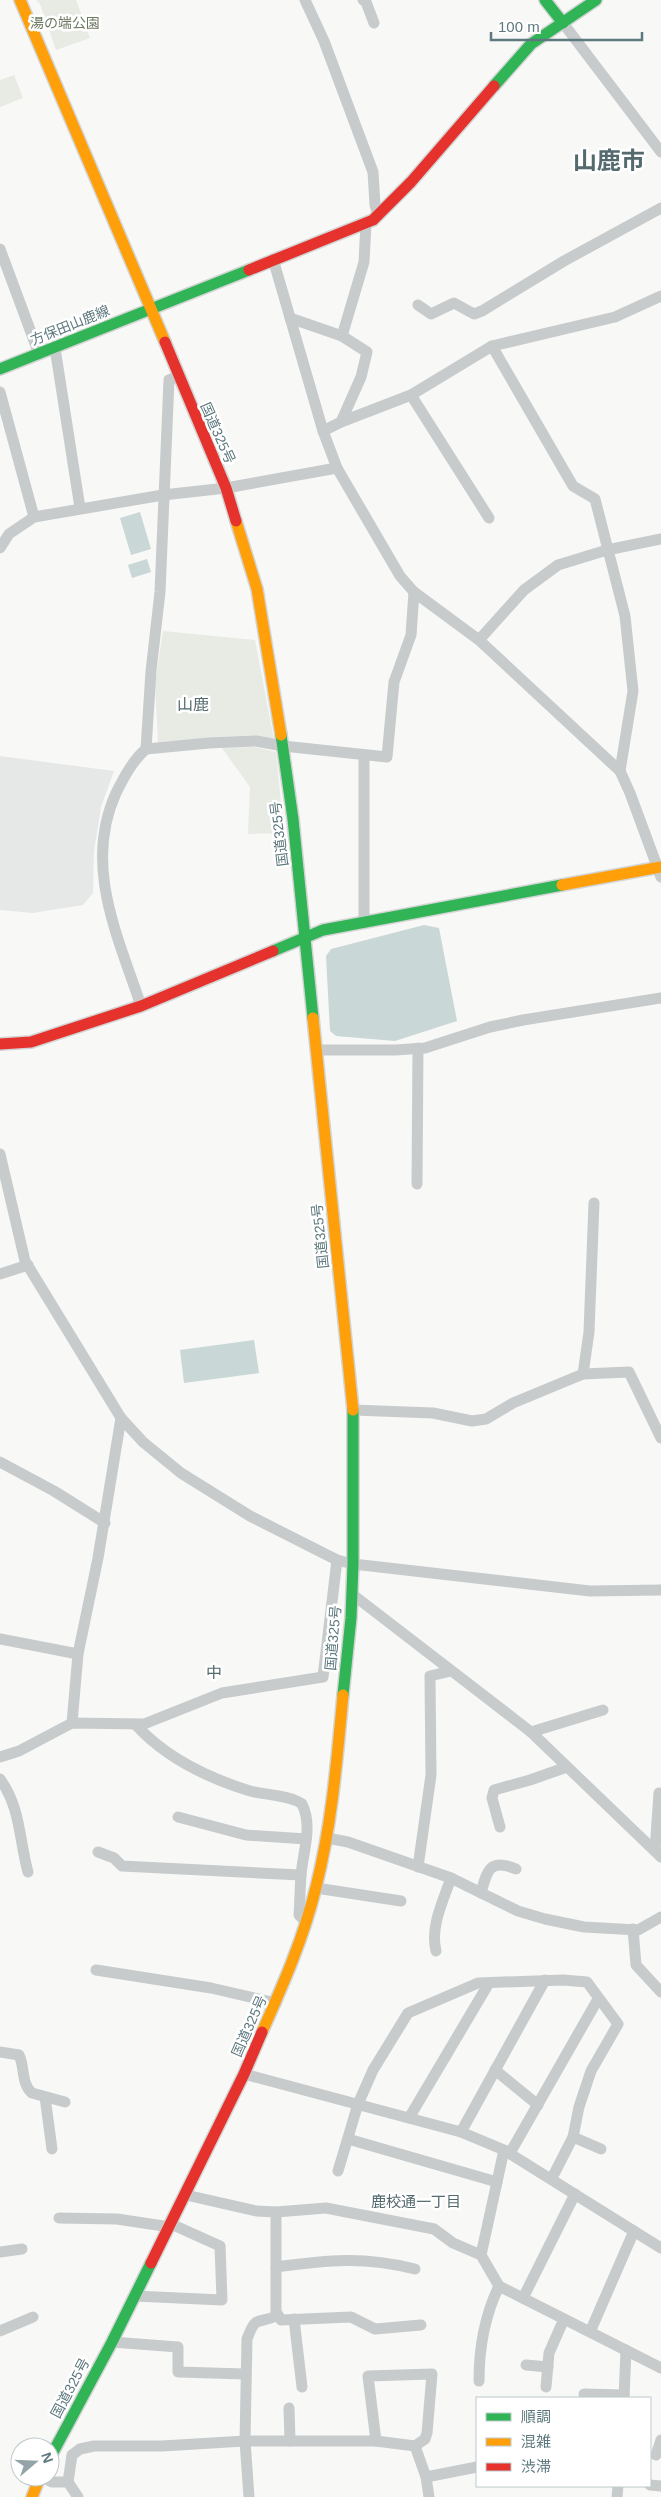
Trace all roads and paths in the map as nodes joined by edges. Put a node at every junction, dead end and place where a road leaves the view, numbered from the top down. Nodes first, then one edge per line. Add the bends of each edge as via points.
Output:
1 (20, 0) edge
2 (305, 0) edge
3 (363, 0) edge
4 (545, 0) edge
5 (596, 0) edge
6 (374, 23) dead end
7 (563, 23) junction
8 (661, 152) edge
9 (661, 208) edge
10 (378, 215) junction
11 (366, 224) junction
12 (0, 249) edge
13 (273, 259) junction
14 (661, 296) edge
15 (418, 306) dead end
16 (150, 309) junction
17 (290, 318) junction
18 (342, 336) junction
19 (492, 346) junction
20 (55, 348) junction
21 (39, 354) junction
22 (0, 369) edge
23 (177, 377) junction
24 (0, 392) edge
25 (411, 395) junction
26 (341, 422) junction
27 (323, 431) junction
28 (336, 468) junction
29 (226, 488) junction
30 (164, 495) junction
31 (80, 508) junction
32 (34, 517) junction
33 (489, 518) dead end
34 (661, 539) edge
35 (0, 548) edge
36 (607, 550) junction
37 (414, 592) junction
38 (479, 640) junction
39 (283, 746) junction
40 (146, 749) junction
41 (364, 756) junction
42 (620, 771) junction
43 (660, 871) edge
44 (364, 923) junction
45 (306, 936) junction
46 (661, 998) edge
47 (141, 1006) junction
48 (0, 1044) edge
49 (418, 1048) junction
50 (316, 1050) junction
51 (0, 1154) edge
52 (417, 1184) dead end
53 (594, 1203) dead end
54 (28, 1265) junction
55 (0, 1274) edge
56 (583, 1374) junction
57 (353, 1410) junction
58 (121, 1418) junction
59 (661, 1438) edge
60 (0, 1462) edge
61 (105, 1523) junction
62 (337, 1560) junction
63 (353, 1564) junction
64 (661, 1590) edge
65 (352, 1594) junction
66 (0, 1640) edge
67 (78, 1654) junction
68 (451, 1670) junction
69 (602, 1710) dead end
70 (72, 1723) junction
71 (136, 1725) junction
72 (531, 1732) junction
73 (0, 1758) edge
74 (567, 1767) junction
75 (0, 1779) edge
76 (659, 1793) dead end
77 (178, 1817) dead end
78 (500, 1827) dead end
79 (327, 1838) junction
80 (306, 1839) junction
81 (98, 1852) dead end
82 (658, 1854) edge
83 (418, 1866) junction
84 (516, 1870) dead end
85 (28, 1872) dead end
86 (301, 1875) junction
87 (450, 1878) junction
88 (316, 1888) junction
89 (481, 1893) junction
90 (401, 1901) dead end
91 (661, 1917) edge
92 (305, 1920) junction
93 (633, 1930) junction
94 (436, 1952) dead end
95 (96, 1970) dead end
96 (545, 1980) junction
97 (488, 1983) junction
98 (661, 1992) edge
99 (598, 1999) junction
100 (276, 2003) junction
101 (0, 2052) edge
102 (496, 2070) junction
103 (244, 2074) junction
104 (45, 2097) junction
105 (65, 2102) dead end
106 (358, 2104) junction
107 (538, 2105) junction
108 (409, 2118) junction
109 (461, 2132) junction
110 (573, 2137) junction
111 (348, 2138) junction
112 (52, 2149) dead end
113 (601, 2149) dead end
114 (507, 2152) junction
115 (338, 2171) dead end
116 (552, 2178) junction
117 (497, 2182) junction
118 (575, 2194) junction
119 (186, 2195) junction
120 (276, 2212) junction
121 (59, 2218) dead end
122 (170, 2225) junction
123 (634, 2232) junction
124 (661, 2248) edge
125 (22, 2249) dead end
126 (0, 2252) edge
127 (480, 2255) junction
128 (276, 2267) junction
129 (416, 2269) dead end
130 (499, 2286) junction
131 (135, 2296) junction
132 (523, 2298) junction
133 (278, 2315) junction
134 (33, 2317) dead end
135 (294, 2319) junction
136 (564, 2319) junction
137 (421, 2325) dead end
138 (0, 2331) edge
139 (590, 2332) junction
140 (112, 2342) junction
141 (626, 2350) junction
142 (526, 2365) dead end
143 (548, 2367) junction
144 (661, 2367) edge
145 (246, 2374) junction
146 (479, 2381) dead end
147 (302, 2387) dead end
148 (546, 2387) dead end
149 (584, 2394) dead end
150 (624, 2397) edge
151 (289, 2408) dead end
152 (60, 2439) edge
153 (661, 2440) edge
154 (245, 2441) junction
155 (290, 2441) junction
156 (376, 2441) junction
157 (415, 2446) junction
158 (656, 2455) edge
159 (476, 2467) edge
160 (426, 2477) junction
161 (60, 2482) edge
162 (68, 2482) junction
163 (78, 2497) edge
164 (249, 2497) edge
165 (429, 2497) edge

1 - 16 main road, 国道325号
2 - 10 street via 324,41 373,172
3 - 6 street
4 - 7 main road
5 - 7 main road, 方保田山鹿線
7 - 8 street
7 - 10 main road, 方保田山鹿線 via 531,44 433,159
9 - 15 street via 482,311 474,314 454,303 431,314
10 - 11 main road, 方保田山鹿線
11 - 13 main road, 方保田山鹿線
11 - 18 street via 364,262
12 - 21 street
13 - 16 main road, 方保田山鹿線
13 - 17 street
14 - 19 street via 615,317
16 - 20 main road, 方保田山鹿線
16 - 23 main road, 国道325号
17 - 18 street
17 - 27 street
18 - 26 street via 367,352 361,377
19 - 25 street
19 - 36 street via 573,486 595,499
20 - 21 main road, 方保田山鹿線
20 - 31 street
21 - 22 main road, 方保田山鹿線
23 - 29 main road, 国道325号
23 - 30 street via 169,380
24 - 32 street
25 - 26 street
25 - 33 street
26 - 27 street
27 - 28 street
28 - 29 street
28 - 37 street via 400,576
29 - 30 street
29 - 39 main road, 国道325号 via 257,589
30 - 31 street
30 - 40 street via 160,592
31 - 32 street
32 - 35 street via 9,534
34 - 36 street
36 - 38 street via 558,565 524,590
36 - 42 street via 625,616 633,691
37 - 38 street
37 - 41 street via 410,635 394,682 387,757
38 - 42 street
39 - 40 street via 256,741
39 - 41 street
39 - 45 main road, 国道325号
40 - 47 street via 121,782 112,804 104,824 102,858 107,904
41 - 44 street
42 - 43 street
43 - 44 main road
44 - 45 main road
45 - 47 main road
45 - 50 main road, 国道325号
46 - 49 street via 523,1020
47 - 48 main road via 31,1042
49 - 50 street
49 - 52 street
50 - 57 main road, 国道325号
51 - 54 street
53 - 56 street via 589,1332
54 - 55 street
54 - 58 street
56 - 57 street via 513,1403 486,1419
56 - 59 street via 629,1372
57 - 63 main road, 国道325号
58 - 61 street
58 - 62 street via 143,1442 181,1472 250,1516
60 - 61 street
61 - 67 street
62 - 63 street
62 - 71 street via 323,1677 222,1693
63 - 64 street via 590,1590
63 - 65 main road, 国道325号
65 - 68 street
65 - 79 main road, 国道325号
66 - 67 street
67 - 70 street
68 - 72 street
68 - 83 street via 430,1676 431,1775
69 - 72 street
70 - 71 street
70 - 73 street
71 - 80 street via 151,1741 190,1768 250,1790 299,1802 305,1811
72 - 74 street
74 - 78 street via 494,1790 492,1798
74 - 82 street
75 - 85 street via 17,1813
76 - 82 street
77 - 80 street via 246,1836
79 - 83 street
79 - 88 main road, 国道325号
80 - 86 street
81 - 86 street via 114,1858 122,1866
83 - 87 street
84 - 89 street via 506,1865 493,1866 486,1872
86 - 92 street via 299,1915
87 - 89 street
87 - 94 street via 435,1926
88 - 90 street
88 - 92 main road, 国道325号
89 - 93 street via 545,1920
91 - 93 street
92 - 100 main road, 国道325号
93 - 98 street via 636,1965
95 - 100 street via 211,1988
96 - 97 street
96 - 99 street via 586,1982
96 - 102 street
97 - 106 street via 478,1984 408,2013 373,2070
97 - 108 street
99 - 107 street
99 - 110 street via 618,2024 591,2071 578,2107
100 - 103 main road, 国道325号
101 - 104 street via 19,2056 28,2090
102 - 107 street
102 - 109 street
103 - 106 street
103 - 119 main road, 国道325号
104 - 105 street
104 - 112 street
106 - 108 street
106 - 111 street
107 - 114 street
108 - 109 street
109 - 114 street
110 - 113 street
110 - 116 street
111 - 115 street
111 - 117 street
114 - 116 street
114 - 117 street
116 - 118 street
117 - 127 street
118 - 123 street
118 - 132 street
119 - 120 street via 256,2211
119 - 122 main road, 国道325号
120 - 127 street via 326,2208 434,2229 453,2243
120 - 128 street
121 - 122 street via 117,2219
122 - 131 main road, 国道325号
122 - 131 street via 220,2246 222,2300
123 - 124 street
123 - 139 street
125 - 126 street
127 - 130 street
128 - 129 street via 367,2259
128 - 133 street
130 - 132 street
130 - 146 street via 482,2332
131 - 140 main road, 国道325号
132 - 136 street
133 - 135 street via 281,2320
133 - 145 street via 256,2320 253,2324 248,2339
134 - 138 street
135 - 137 street via 351,2318 375,2328
135 - 147 street
136 - 139 street
136 - 143 street via 549,2353
139 - 141 street
140 - 145 street via 178,2347 178,2372
140 - 152 main road, 国道325号
141 - 144 street
141 - 150 street
142 - 143 street
143 - 148 street
145 - 154 street
149 - 150 street
151 - 155 street
153 - 158 street
154 - 155 street
154 - 162 street via 80,2449 72,2455
154 - 164 street
155 - 156 street
156 - 157 street
156 - 157 street via 368,2376 432,2374 427,2433 425,2439
157 - 160 street
159 - 160 street
160 - 165 street
161 - 162 street
162 - 163 street

